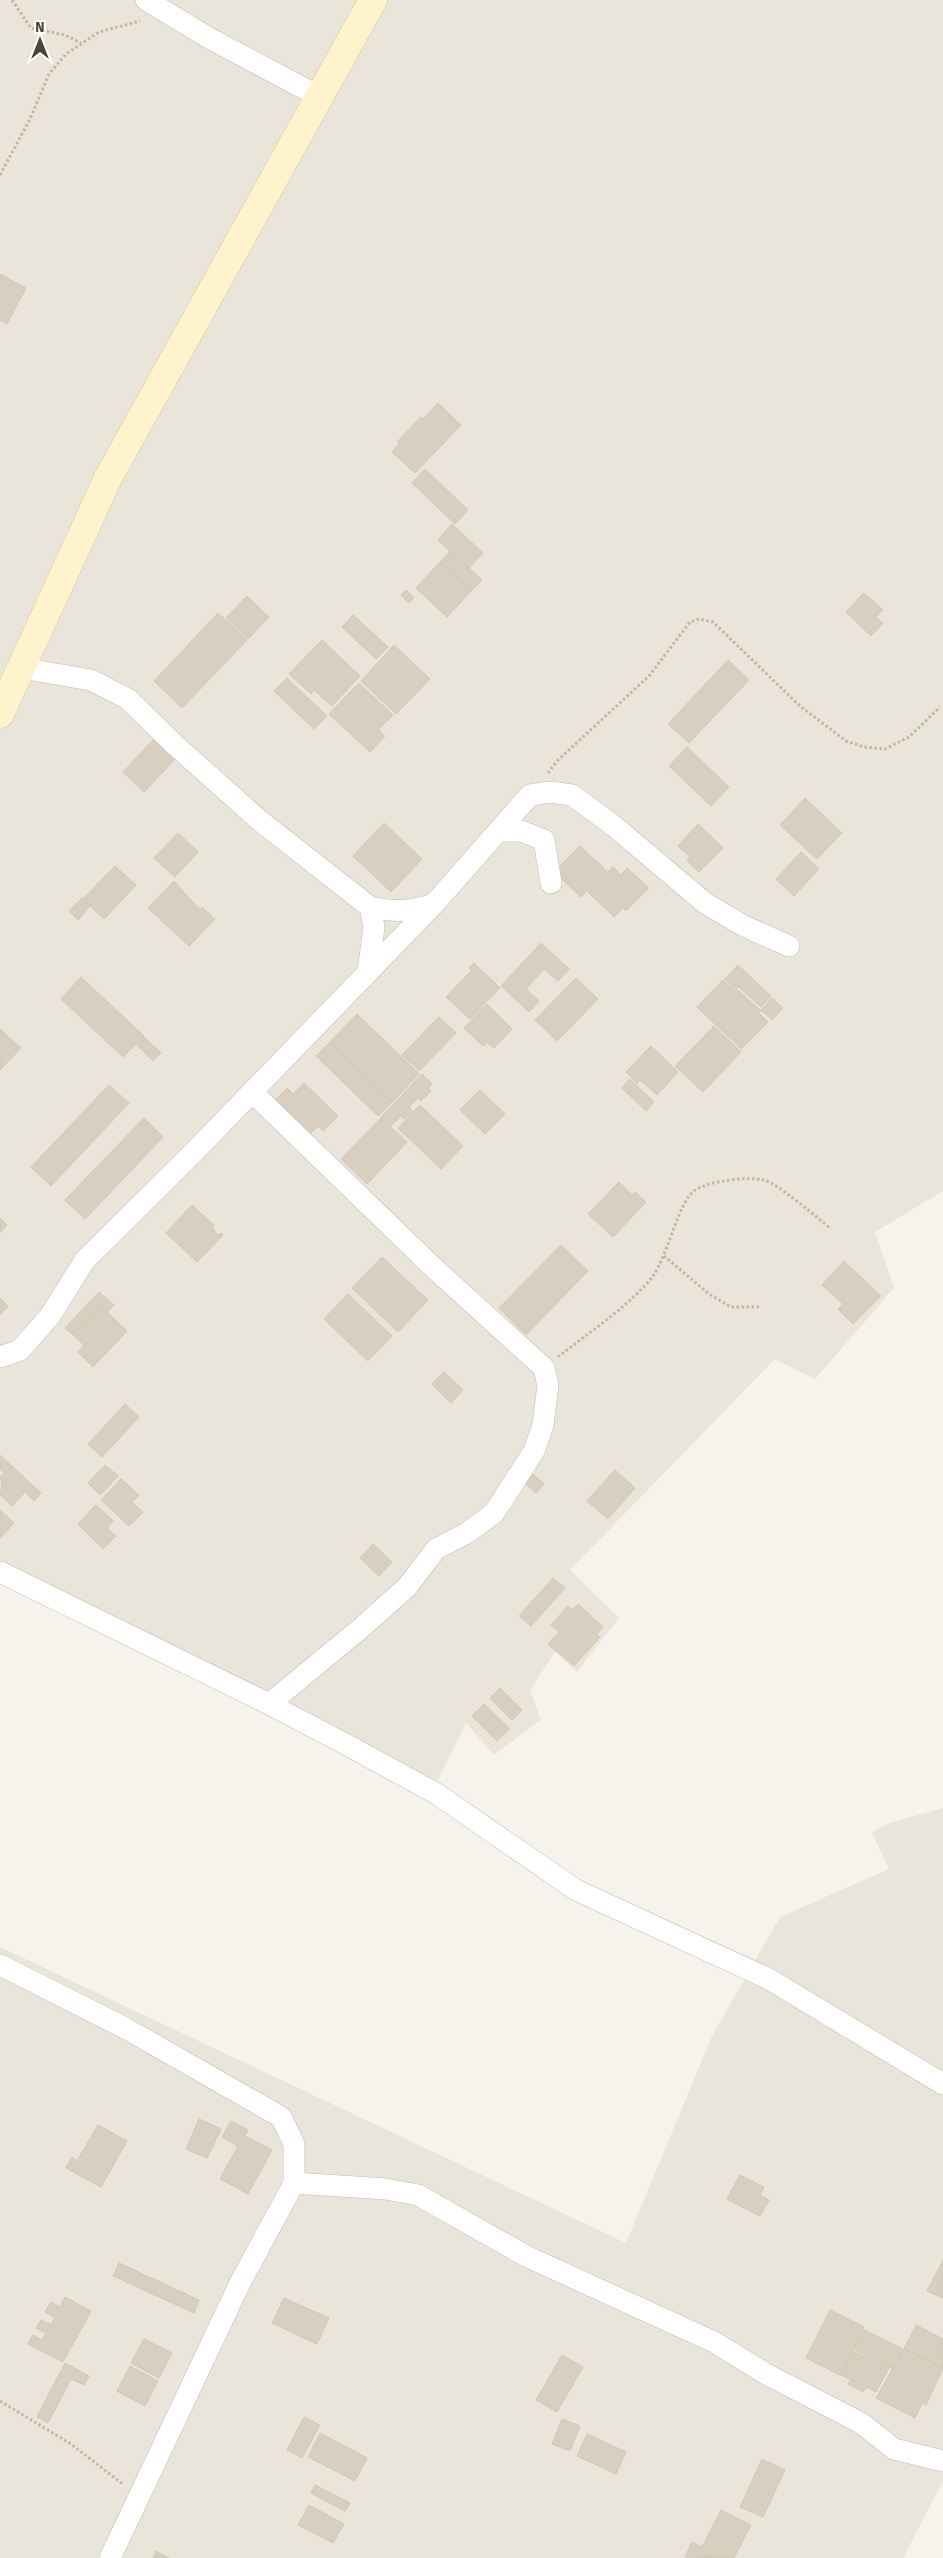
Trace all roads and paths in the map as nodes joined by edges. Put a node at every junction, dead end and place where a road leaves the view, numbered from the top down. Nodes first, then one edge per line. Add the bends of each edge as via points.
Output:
1 (12, 0) edge
2 (373, 0) edge
3 (144, 10) edge
4 (82, 43) junction
5 (320, 97) junction
6 (0, 176) edge
7 (21, 668) junction
8 (3, 699) edge
9 (940, 707) dead end
10 (530, 795) junction
11 (498, 831) junction
12 (551, 883) dead end
13 (434, 904) junction
14 (370, 907) junction
15 (788, 946) dead end
16 (368, 972) junction
17 (252, 1092) junction
18 (831, 1229) dead end
19 (664, 1256) junction
20 (761, 1307) dead end
21 (0, 1357) edge
22 (544, 1368) junction
23 (0, 1572) edge
24 (269, 1704) junction
25 (0, 1965) edge
26 (943, 2084) edge
27 (294, 2183) junction
28 (0, 2401) edge
29 (943, 2461) edge
30 (138, 2496) junction
31 (110, 2558) edge

1 - 4 path via 31,28 65,35
2 - 5 main road
3 - 4 path
3 - 5 street via 209,38
4 - 6 path via 66,54 49,74
5 - 7 main road via 108,478
7 - 8 main road
7 - 14 street via 91,680 128,700 259,820
9 - 10 path via 909,737 885,750 846,741 800,706 713,622 700,619 690,622 649,676 557,761
10 - 11 street
10 - 15 street via 550,792 572,795 705,903
11 - 12 street via 521,831 544,840
11 - 13 street
13 - 14 street via 414,911
13 - 16 street
14 - 16 street via 374,927
16 - 17 street
17 - 21 street via 85,1260 50,1316 20,1350
17 - 22 street via 436,1270
18 - 19 path via 765,1180 720,1181 694,1191
19 - 20 path via 731,1307
19 - 22 path via 653,1276 617,1311
22 - 24 street via 548,1385 543,1425 534,1450 494,1513 467,1533 436,1549 407,1587
23 - 24 street
24 - 26 street via 437,1794 576,1890 769,1978
25 - 27 street via 124,2028 281,2116 294,2144
27 - 29 street via 386,2189 418,2195 526,2256 714,2342 768,2375 861,2423 894,2449
27 - 30 street via 240,2283
28 - 30 path via 70,2444
30 - 31 street

